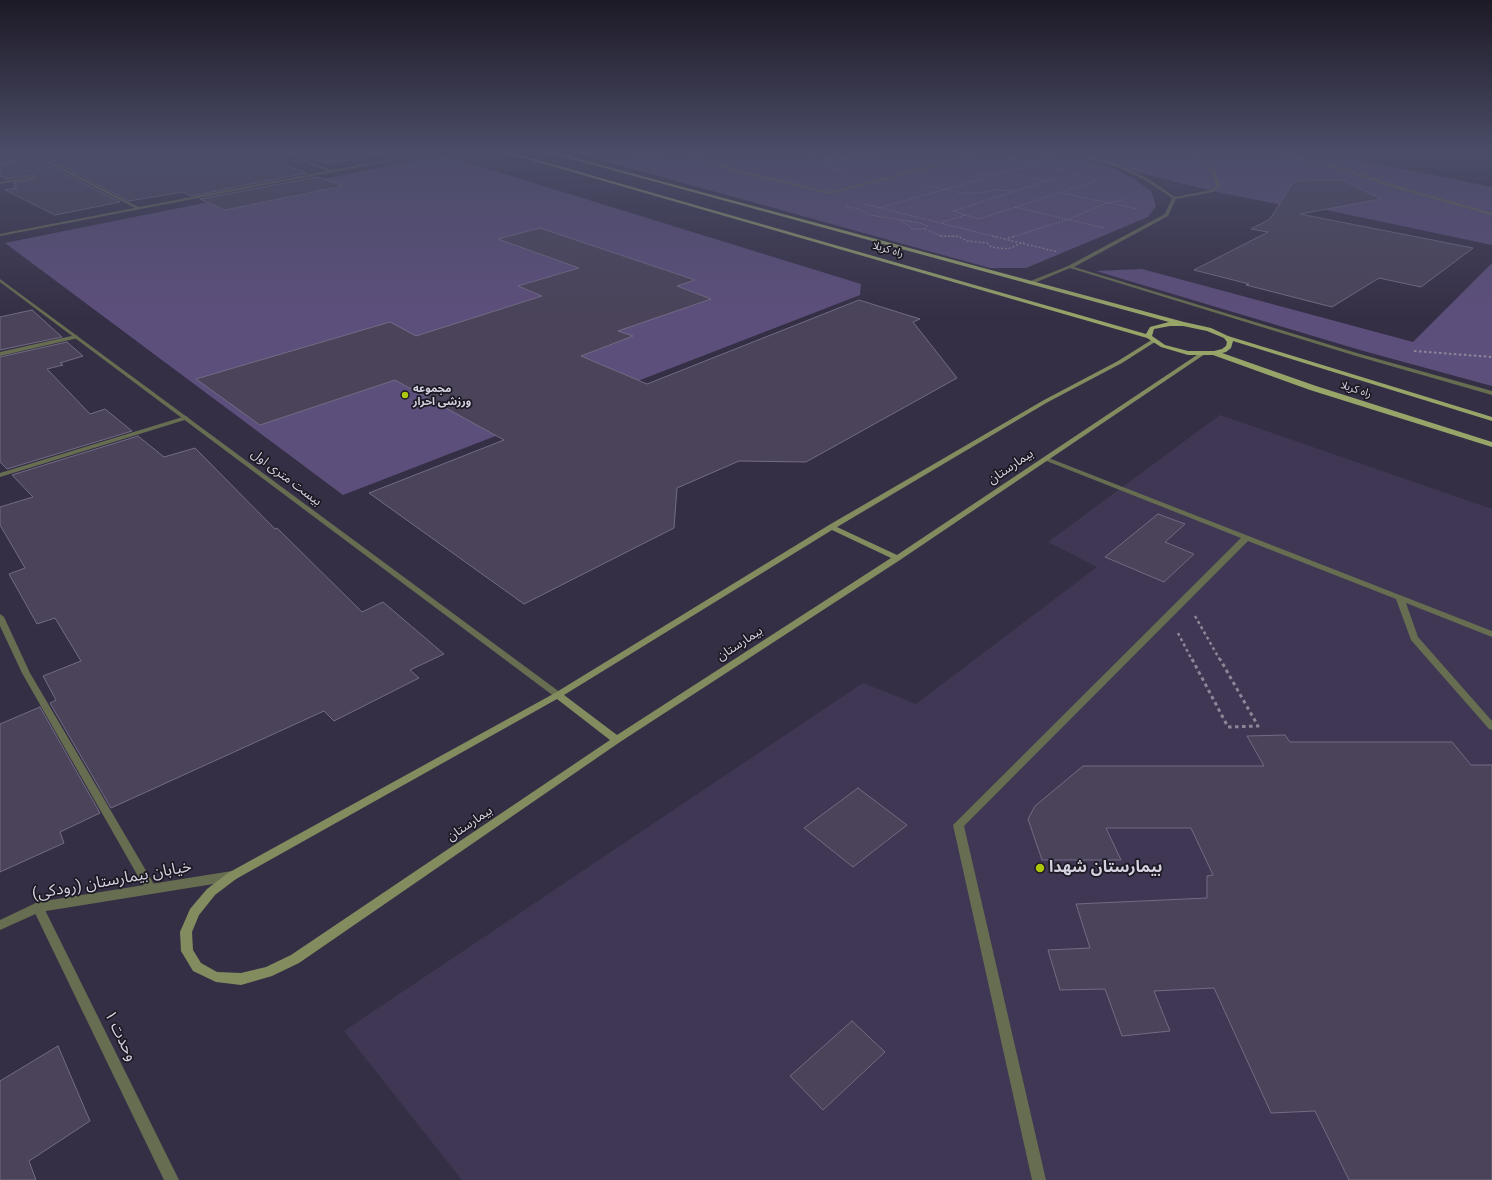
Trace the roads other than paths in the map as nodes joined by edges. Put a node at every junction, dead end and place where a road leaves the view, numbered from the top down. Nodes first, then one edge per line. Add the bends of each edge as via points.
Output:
1 (143, 207) edge
2 (695, 207) edge
3 (751, 207) edge
4 (1170, 207) edge
5 (1467, 207) edge
6 (138, 208) joint
7 (1492, 214) edge
8 (0, 235) edge
9 (1070, 267) junction
10 (0, 280) edge
11 (1030, 283) junction
12 (1183, 324) junction
13 (76, 337) junction
14 (1226, 337) junction
15 (1151, 339) junction
16 (1214, 353) junction
17 (0, 354) edge
18 (1202, 354) junction
19 (1492, 392) edge
20 (186, 418) junction
21 (1492, 419) edge
22 (1492, 444) edge
23 (1046, 459) junction
24 (0, 475) edge
25 (832, 527) junction
26 (1246, 538) junction
27 (897, 558) junction
28 (1400, 598) junction
29 (0, 617) edge
30 (1492, 634) edge
31 (558, 695) junction
32 (1492, 727) edge
33 (617, 740) junction
34 (232, 876) junction
35 (151, 889) junction
36 (38, 907) junction
37 (0, 924) edge
38 (172, 1180) edge
39 (1040, 1180) edge

1 - 6 street
2 - 15 main road, راه کربلا
3 - 11 main road, راه کربلا
4 - 9 street via 1167,215
5 - 7 street
6 - 8 street
9 - 11 street
9 - 19 street via 1358,355
10 - 13 street, بیست متری اول
11 - 12 main road, راه کربلا
12 - 14 main road, راه کربلا via 1209,329
12 - 15 main road via 1152,328 1149,332
13 - 17 street
13 - 20 street, بیست متری اول
14 - 16 main road via 1230,342 1229,347
14 - 21 main road, راه کربلا
15 - 18 main road, راه کربلا via 1174,350
15 - 25 main road via 1120,362 1046,401
16 - 18 main road, راه کربلا
16 - 22 main road, راه کربلا via 1313,388
18 - 23 main road, بیمارستان
20 - 24 street
20 - 31 street, بیست متری اول
23 - 26 street
23 - 27 main road, بیمارستان
25 - 27 main road
25 - 31 main road
26 - 28 street
26 - 39 street via 958,825
27 - 33 main road, بیمارستان
28 - 30 street
28 - 32 street via 1414,638
29 - 35 street via 26,673
31 - 33 main road
31 - 34 main road
33 - 34 main road, بیمارستان via 295,959 268,972 241,978 216,977 197,967 187,951 186,932 194,912 211,892
34 - 35 street, خیابان بیمارستان (رودکی)
35 - 36 street, خیابان بیمارستان (رودکی)
36 - 37 street, خیابان بیمارستان (رودکی)
36 - 38 street, وحدت ۱

